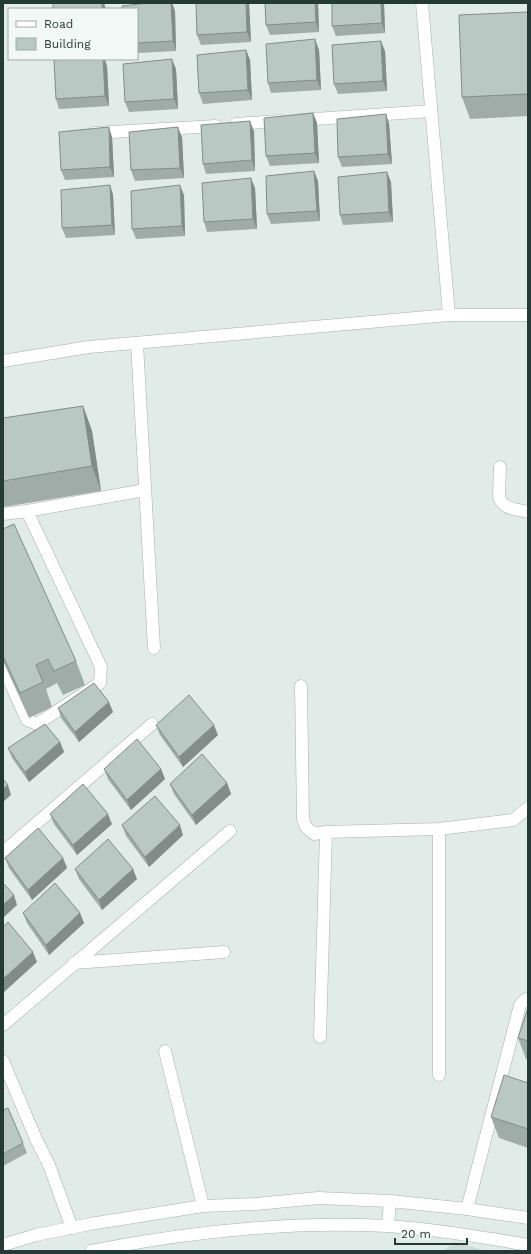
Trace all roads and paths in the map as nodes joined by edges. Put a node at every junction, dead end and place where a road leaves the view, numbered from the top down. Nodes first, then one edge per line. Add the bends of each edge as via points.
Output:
1 (422, 3) edge
2 (431, 111) junction
3 (85, 134) edge
4 (450, 315) junction
5 (528, 316) edge
6 (137, 343) junction
7 (3, 361) edge
8 (500, 467) dead end
9 (145, 490) junction
10 (27, 511) junction
11 (528, 512) edge
12 (3, 514) edge
13 (154, 648) dead end
14 (3, 668) edge
15 (301, 686) dead end
16 (152, 724) dead end
17 (528, 808) edge
18 (439, 829) junction
19 (230, 831) dead end
20 (326, 832) junction
21 (3, 852) edge
22 (224, 952) dead end
23 (74, 964) junction
24 (528, 999) edge
25 (3, 1025) edge
26 (320, 1037) dead end
27 (165, 1051) dead end
28 (3, 1061) edge
29 (439, 1075) dead end
30 (390, 1201) junction
31 (203, 1206) junction
32 (467, 1209) junction
33 (528, 1218) edge
34 (388, 1226) junction
35 (72, 1228) junction
36 (3, 1245) edge
37 (528, 1245) edge
38 (91, 1251) edge

1 - 2 street
2 - 3 street
2 - 4 street
4 - 5 street
4 - 6 street
6 - 7 street via 89,347
6 - 9 street
8 - 11 street via 500,501 504,506
9 - 10 street
9 - 13 street
10 - 12 street
10 - 14 street via 101,667 100,683 38,724 27,720
15 - 20 street via 303,819 306,827 314,834
16 - 21 street
17 - 18 street via 513,820
18 - 20 street
18 - 29 street
19 - 23 street
20 - 26 street
22 - 23 street
23 - 25 street
24 - 32 street via 520,1005
27 - 31 street
28 - 35 street via 49,1165
30 - 31 street via 318,1198
30 - 32 street
30 - 34 street
31 - 35 street
32 - 33 street
34 - 37 street
34 - 38 street via 325,1224 255,1228 188,1235
35 - 36 street

